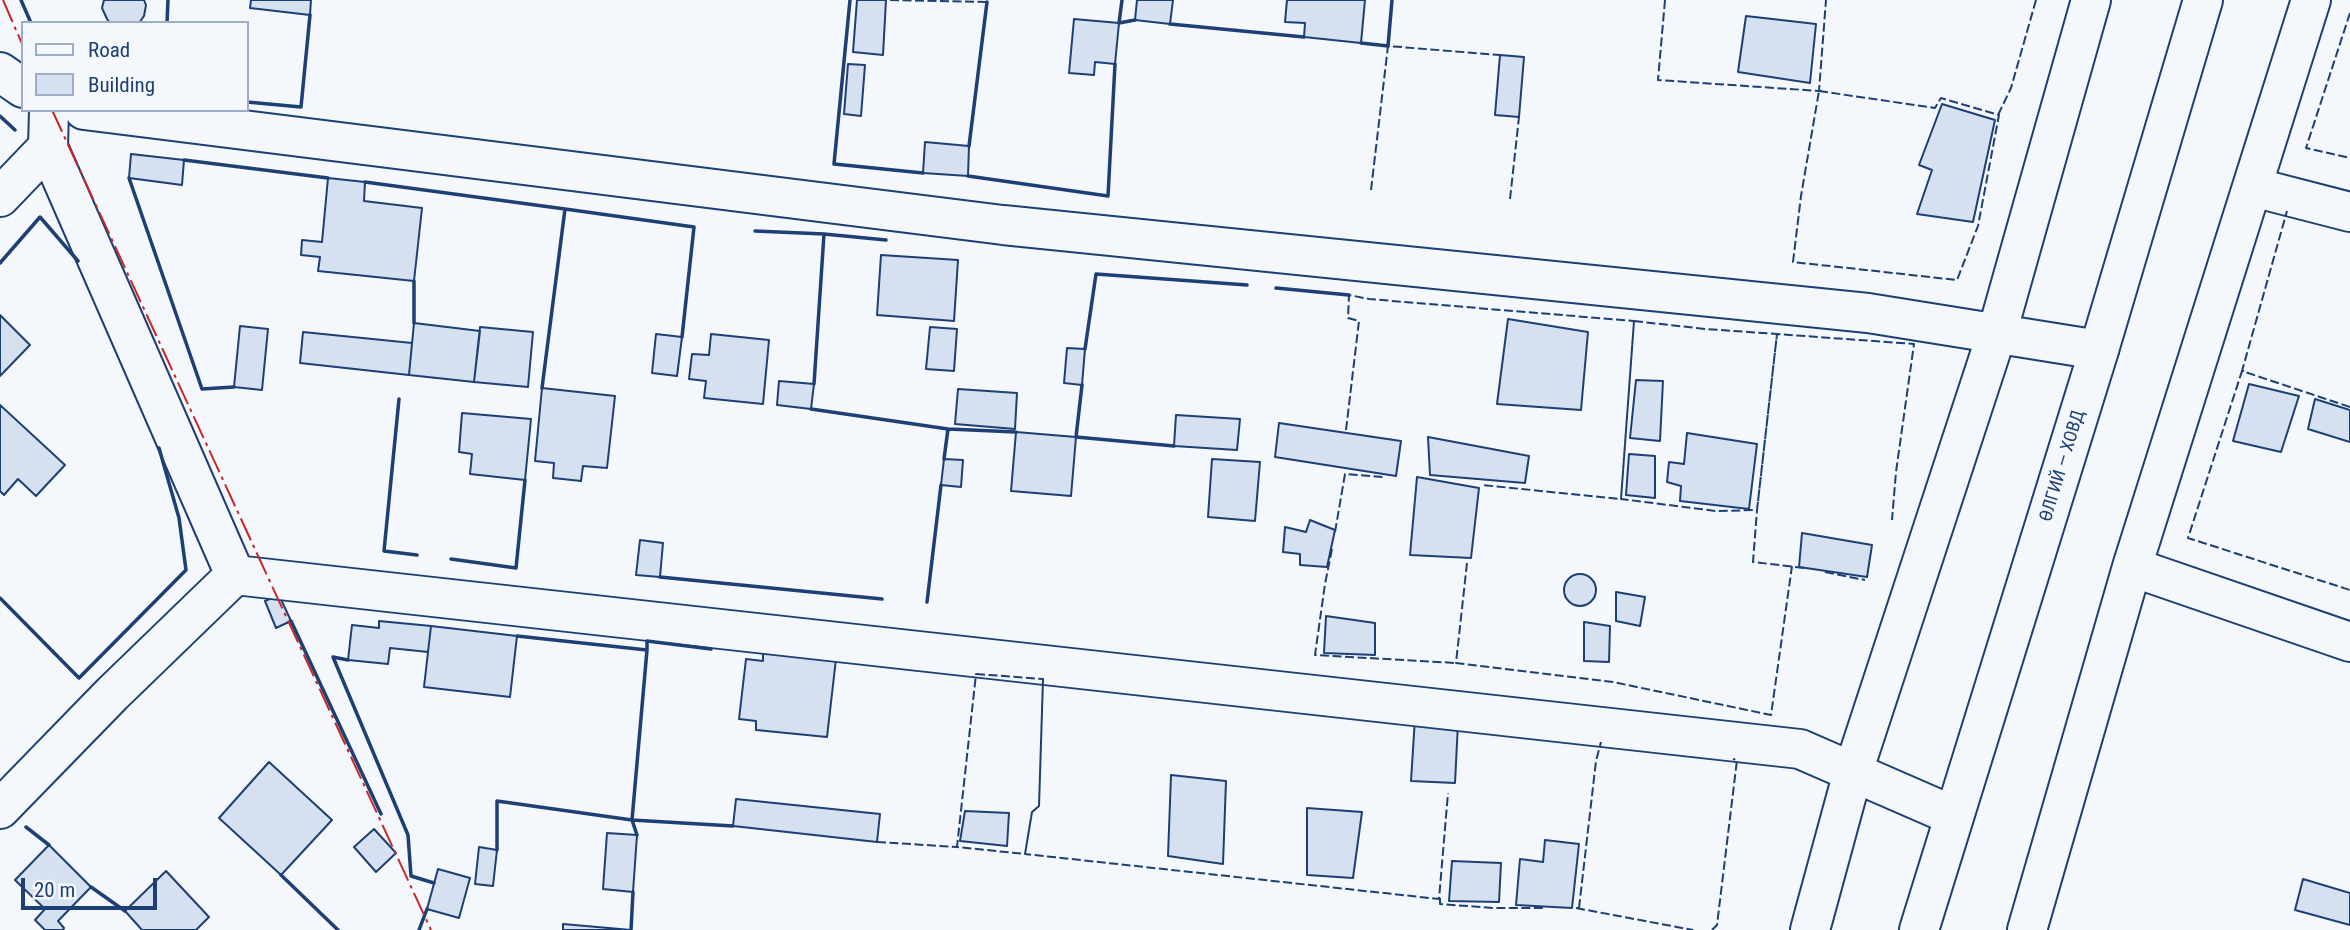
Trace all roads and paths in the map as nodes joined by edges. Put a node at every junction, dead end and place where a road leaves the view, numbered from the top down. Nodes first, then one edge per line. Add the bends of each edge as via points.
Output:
1 (2091, 0) edge
2 (2203, 0) edge
3 (2311, 0) edge
4 (0, 72) edge
5 (21, 87) edge
6 (100, 112) edge
7 (48, 129) edge
8 (2253, 187) junction
9 (0, 197) edge
10 (2350, 212) edge
11 (1997, 333) junction
12 (2099, 350) junction
13 (2132, 567) junction
14 (234, 575) junction
15 (2350, 642) edge
16 (1853, 772) junction
17 (0, 808) edge
18 (1954, 816) junction
19 (1810, 930) edge
20 (1919, 930) edge
21 (2027, 930) edge

1 - 11 main road
2 - 12 main road, ӨЛГИЙ — ХОВД
3 - 8 main road
4 - 5 main road
6 - 11 main road via 989,223 1868,313
7 - 9 main road
7 - 14 main road
8 - 10 main road
8 - 13 main road
11 - 12 main road
11 - 16 main road
12 - 18 main road, ӨЛГИЙ — ХОВД
13 - 15 main road
13 - 21 main road
14 - 16 main road via 1800,749
14 - 17 main road
16 - 18 main road
16 - 19 main road
18 - 20 main road, ӨЛГИЙ — ХОВД

